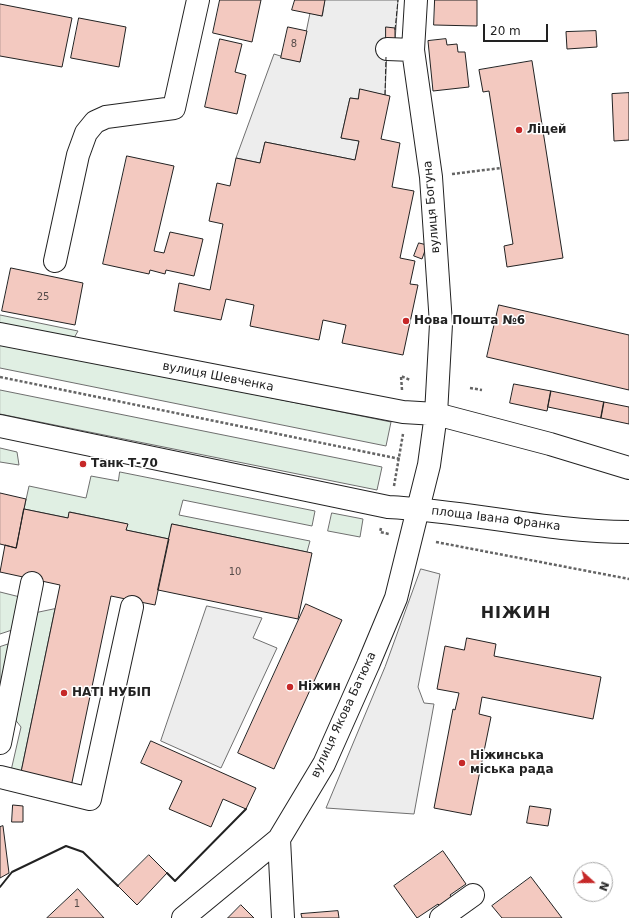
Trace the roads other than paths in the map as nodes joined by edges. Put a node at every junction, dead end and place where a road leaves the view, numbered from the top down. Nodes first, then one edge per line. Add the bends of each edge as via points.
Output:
1 (198, 0) edge
2 (416, 0) edge
3 (387, 49) dead end
4 (413, 50) junction
5 (56, 261) dead end
6 (0, 334) edge
7 (436, 414) junction
8 (0, 426) edge
9 (629, 468) edge
10 (418, 509) junction
11 (629, 532) edge
12 (32, 583) dead end
13 (132, 607) dead end
14 (0, 743) edge
15 (0, 778) edge
16 (279, 839) junction
17 (473, 895) dead end
18 (448, 916) edge
19 (183, 918) edge
20 (283, 918) edge

1 - 5 main road via 174,108 106,116 95,122 86,133 78,155
2 - 4 main road, вулиця Богуна
3 - 4 main road
4 - 7 main road, вулиця Богуна via 431,177 441,324
6 - 7 main road, вулиця Шевченка via 403,412
7 - 9 main road
7 - 10 main road, площа Івана Франка via 429,464
8 - 10 main road via 388,507
10 - 11 main road, площа Івана Франка via 537,525
10 - 16 main road, вулиця Якова Батюка via 396,598 368,665 324,764
12 - 14 main road
13 - 15 main road via 90,798
16 - 19 main road
16 - 20 main road
17 - 18 main road

